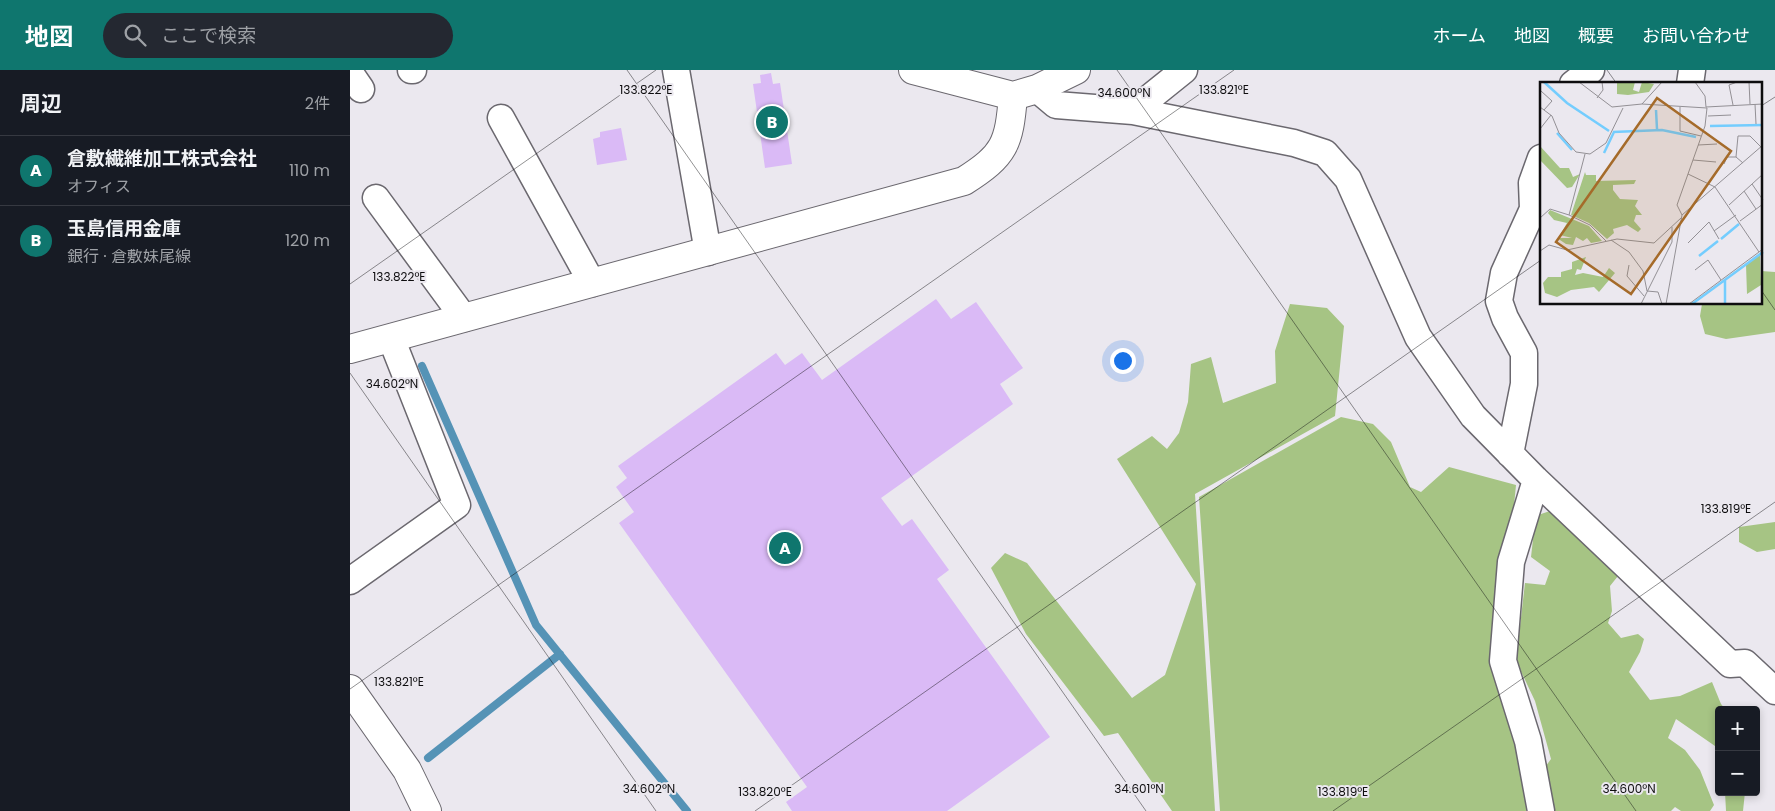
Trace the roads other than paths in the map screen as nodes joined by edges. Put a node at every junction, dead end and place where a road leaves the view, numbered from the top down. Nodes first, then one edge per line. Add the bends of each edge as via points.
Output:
1 (676, 70) edge
2 (914, 70) edge
3 (1076, 70) edge
4 (1184, 70) edge
5 (1591, 70) edge
6 (1576, 82) edge
7 (1025, 93) junction
8 (1133, 111) junction
9 (501, 118) dead end
10 (1540, 161) edge
11 (376, 198) dead end
12 (708, 252) junction
13 (592, 283) junction
14 (464, 318) junction
15 (390, 338) junction
16 (350, 349) edge
17 (1510, 454) junction
18 (1536, 480) junction
19 (350, 581) edge
20 (350, 690) edge
21 (1775, 691) edge
22 (427, 811) edge
23 (1540, 811) edge

1 - 12 street
2 - 7 street
3 - 7 street
4 - 8 street
5 - 6 street
7 - 8 street via 1056,105
7 - 12 street via 1003,148 985,168 964,182
8 - 17 street via 1294,143 1325,153 1348,179 1418,337 1473,416
9 - 13 street
10 - 17 street via 1532,183 1533,210 1504,273 1499,301 1524,353 1524,384
11 - 14 street
12 - 13 street
13 - 14 street
14 - 15 street
15 - 16 street
15 - 19 street via 458,505
17 - 18 street
18 - 21 street via 1730,664 1745,663
18 - 23 street via 1511,562 1503,661 1528,741
20 - 22 street via 408,770

